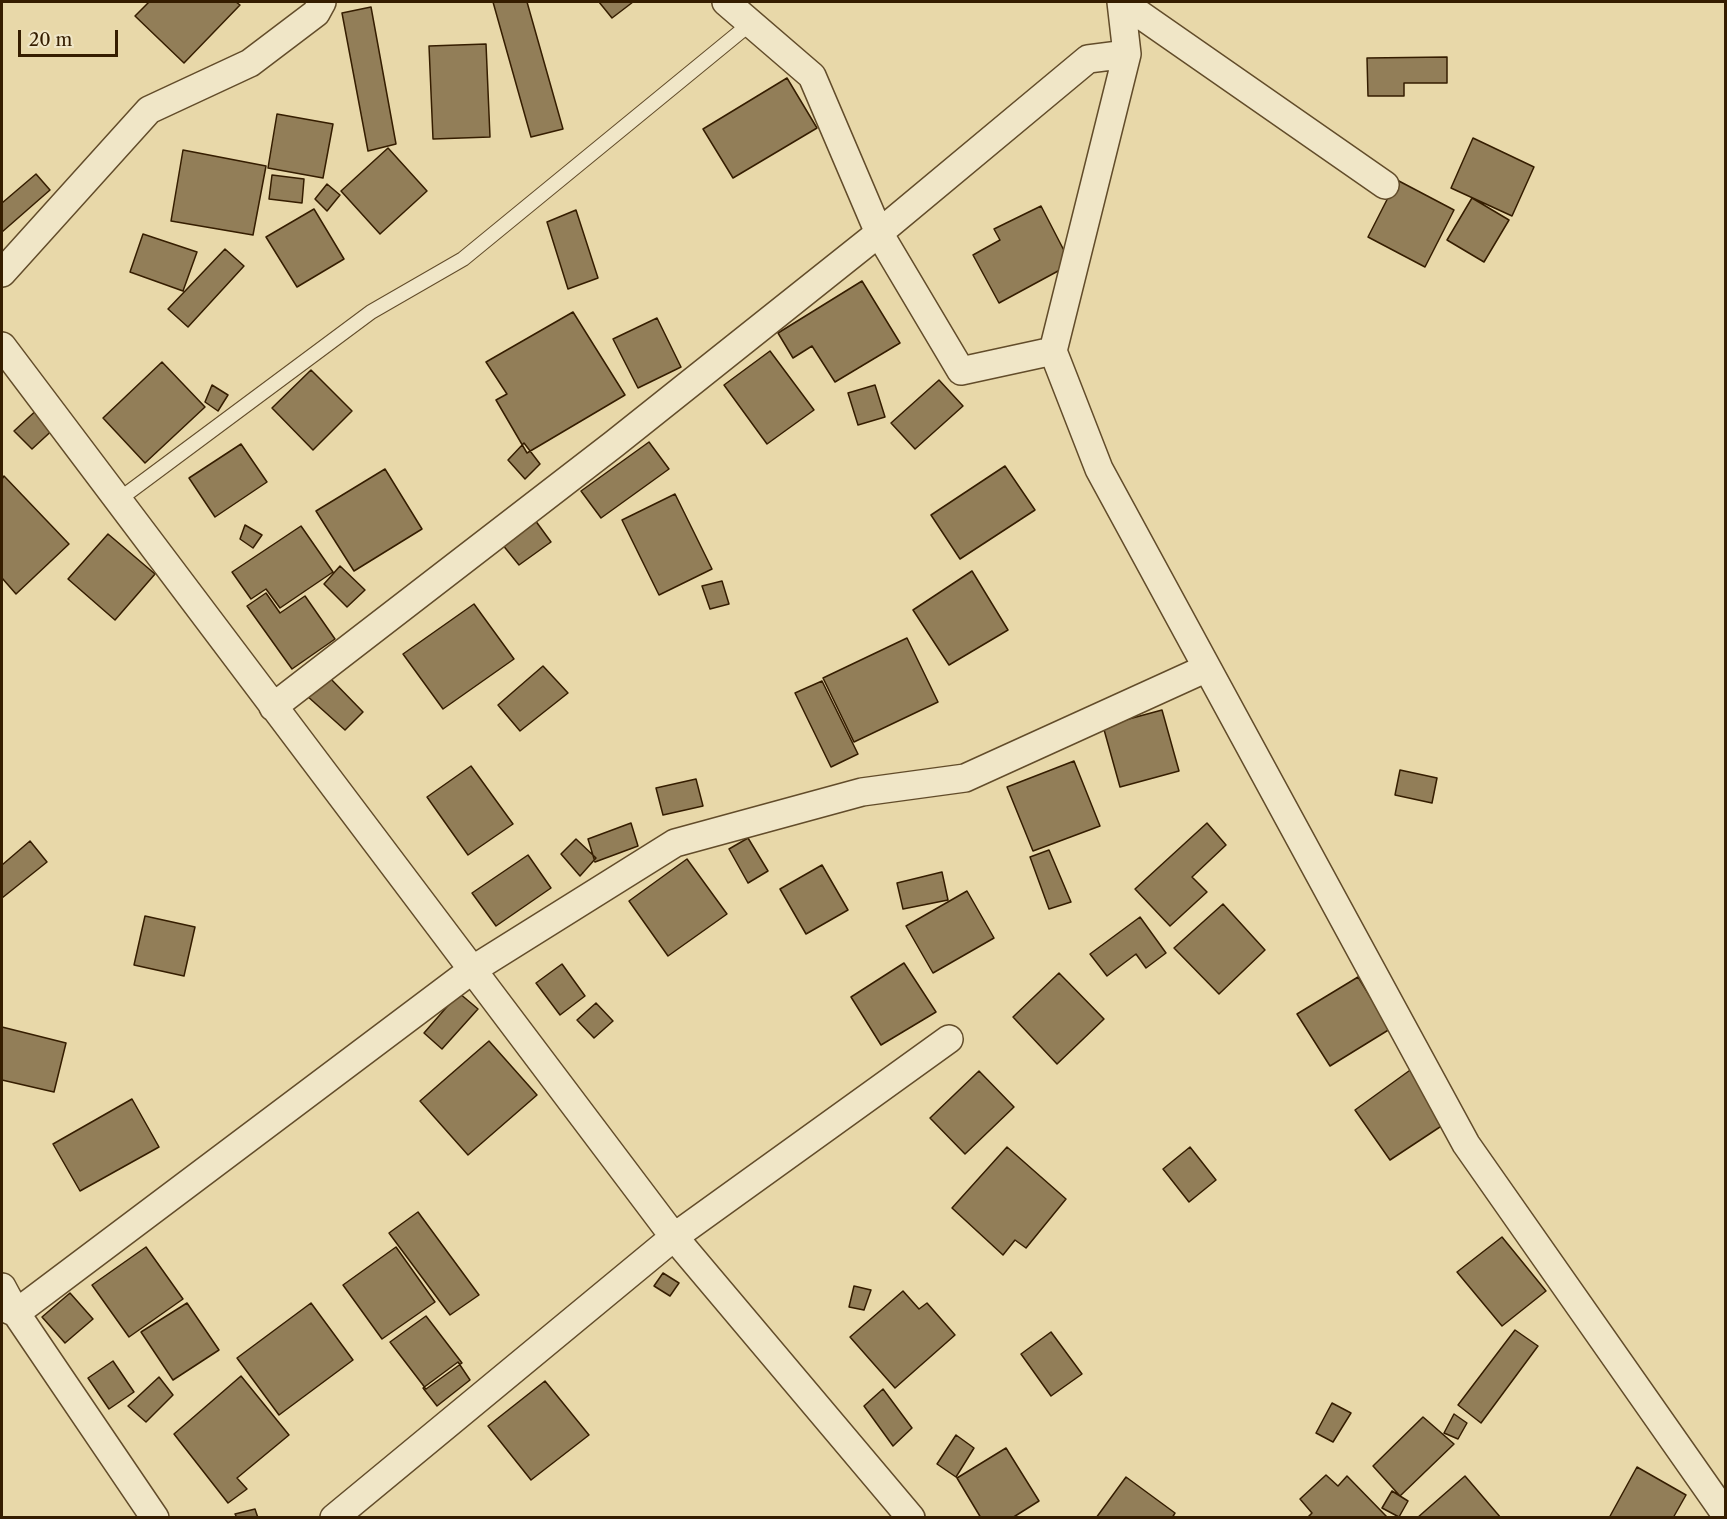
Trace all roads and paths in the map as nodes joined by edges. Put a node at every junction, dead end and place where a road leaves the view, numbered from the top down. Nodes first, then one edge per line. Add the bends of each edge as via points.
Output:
1 (322, 2) edge
2 (726, 2) edge
3 (1122, 2) edge
4 (751, 23) junction
5 (1128, 54) junction
6 (1386, 185) dead end
7 (879, 232) junction
8 (2, 273) edge
9 (2, 346) edge
10 (1053, 351) junction
11 (117, 501) junction
12 (1207, 668) junction
13 (273, 707) junction
14 (472, 970) junction
15 (949, 1039) dead end
16 (674, 1237) junction
17 (2, 1287) edge
18 (9, 1310) edge
19 (1725, 1515) edge
20 (155, 1518) edge
21 (334, 1518) edge
22 (911, 1518) edge

1 - 8 street via 316,13 250,63 149,110
2 - 4 street
3 - 5 street
3 - 6 street
4 - 7 street via 812,76
4 - 11 lane via 463,259 371,312
5 - 7 street via 1088,59
5 - 10 street
7 - 10 street via 961,372
7 - 13 street via 614,444
9 - 11 street
10 - 12 street via 1099,469
11 - 13 street
12 - 14 street via 964,778 862,792 675,843
12 - 19 street via 1466,1144
13 - 14 street
14 - 16 street
14 - 18 street
15 - 16 street
16 - 21 street
16 - 22 street
17 - 18 street
18 - 20 street

